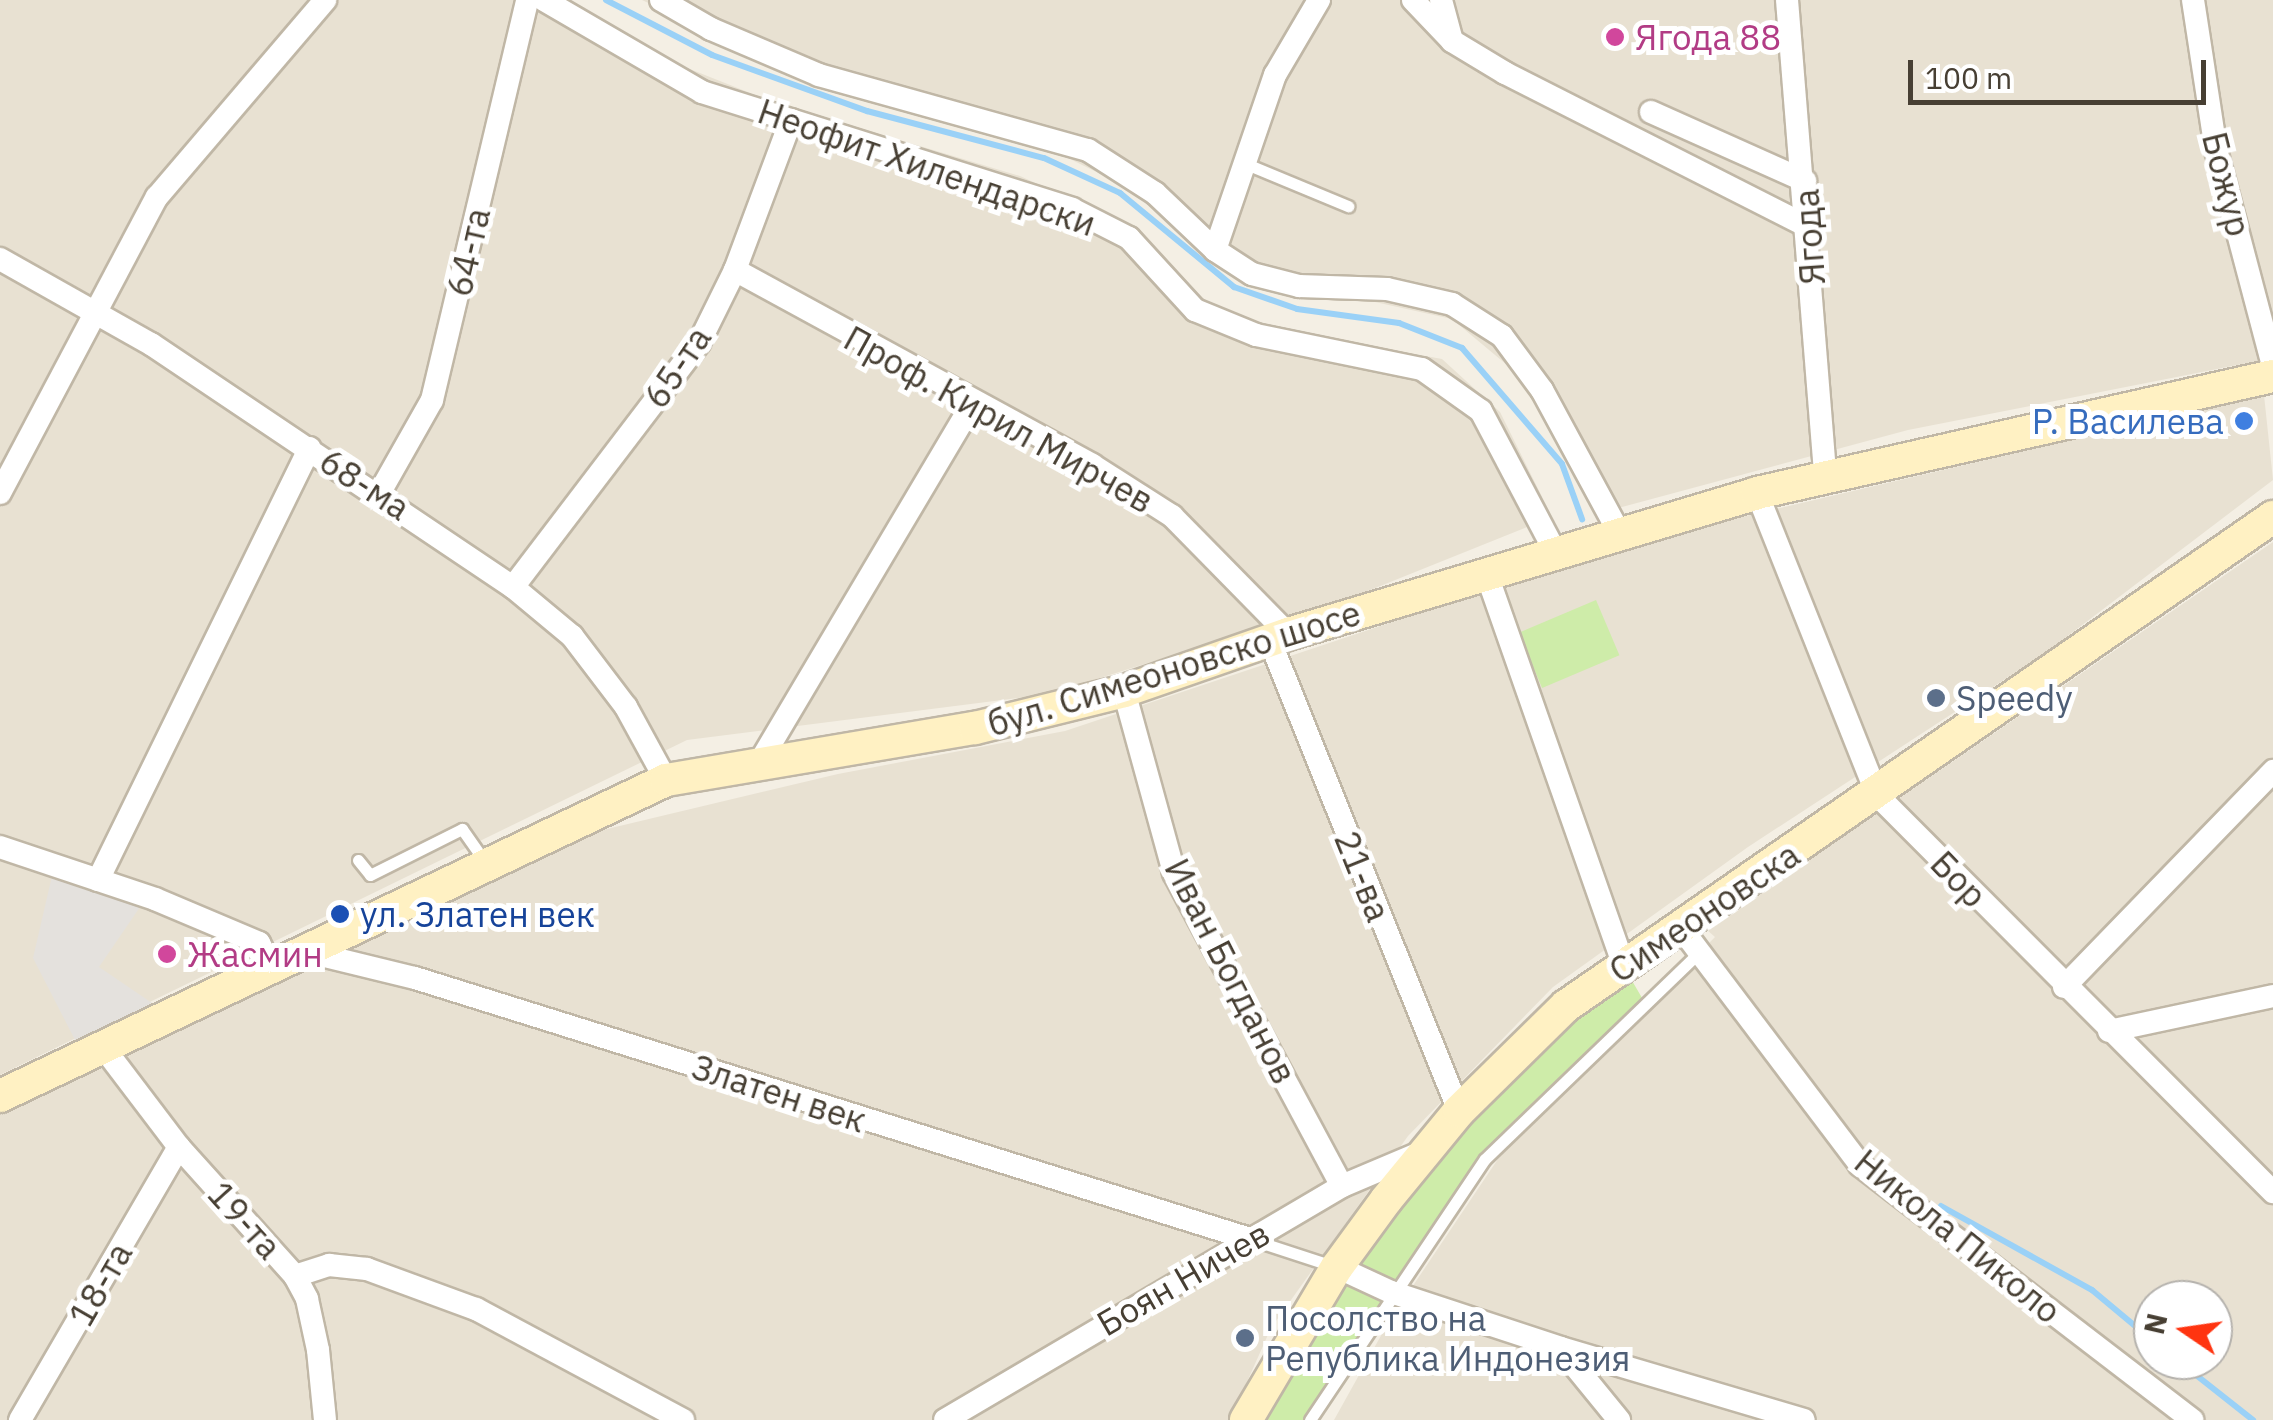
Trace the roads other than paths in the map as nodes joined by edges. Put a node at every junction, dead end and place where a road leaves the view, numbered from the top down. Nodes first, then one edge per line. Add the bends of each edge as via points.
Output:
1 (325, 0) edge
2 (528, 0) edge
3 (544, 0) edge
4 (662, 0) edge
5 (1319, 0) edge
6 (1413, 0) edge
7 (1441, 0) edge
8 (1788, 0) edge
9 (2193, 0) edge
10 (1452, 41) junction
11 (1651, 112) dead end
12 (790, 120) junction
13 (1244, 164) junction
14 (1805, 182) junction
15 (1348, 206) dead end
16 (1808, 227) junction
17 (1214, 250) junction
18 (0, 259) edge
19 (734, 270) junction
20 (2273, 271) edge
21 (2256, 294) junction
22 (98, 314) junction
23 (2273, 365) edge
24 (2273, 376) edge
25 (973, 403) junction
26 (310, 448) junction
27 (1826, 475) junction
28 (380, 492) junction
29 (0, 493) edge
30 (1757, 493) junction
31 (2273, 517) edge
32 (1620, 534) junction
33 (1556, 552) junction
34 (1487, 574) junction
35 (514, 587) junction
36 (1279, 638) junction
37 (1124, 691) junction
38 (762, 760) junction
39 (2273, 771) edge
40 (666, 780) junction
41 (1877, 795) junction
42 (0, 847) edge
43 (358, 860) dead end
44 (487, 865) junction
45 (98, 880) junction
46 (1690, 940) junction
47 (304, 951) junction
48 (1624, 966) junction
49 (271, 967) junction
50 (2064, 987) junction
51 (2273, 996) edge
52 (2110, 1031) junction
53 (103, 1047) junction
54 (0, 1096) edge
55 (1458, 1111) junction
56 (179, 1147) junction
57 (1427, 1150) junction
58 (1342, 1186) junction
59 (2273, 1192) edge
60 (1253, 1240) junction
61 (1337, 1267) junction
62 (295, 1276) junction
63 (1390, 1292) junction
64 (1561, 1348) junction
65 (20, 1420) edge
66 (325, 1420) edge
67 (682, 1420) edge
68 (945, 1420) edge
69 (1246, 1420) edge
70 (1310, 1420) edge
71 (1619, 1420) edge
72 (1804, 1420) edge
73 (2192, 1420) edge

1 - 22 street via 158,198
2 - 28 street, 64-та via 432,400
3 - 12 street, Неофит Хилендарски via 688,84
4 - 17 street, Неофит Хилендарски via 710,29 819,76 1088,150 1154,192
5 - 13 street via 1275,76
6 - 10 street
7 - 10 street
8 - 14 street, Ягода
9 - 21 street, Божур via 2216,150
10 - 16 street
11 - 14 street
12 - 19 street, 65-та
12 - 33 street, Неофит Хилендарски via 1072,209 1128,238 1195,310 1256,335 1422,369 1480,411
13 - 15 lane
13 - 17 street
14 - 16 street, Ягода
16 - 27 street, Ягода
17 - 32 street, Неофит Хилендарски via 1252,274 1299,286 1387,289 1452,304 1502,336 1542,390
18 - 22 street, 68-ма
19 - 25 street, Проф. Кирил Мирчев
19 - 35 street, 65-та via 699,343
20 - 21 street
21 - 23 street, Божур
22 - 26 street, 68-ма
22 - 29 street
24 - 27 street, бул. Симеоновско шосе
25 - 36 street, Проф. Кирил Мирчев via 1172,516
25 - 38 street
26 - 28 street, 68-ма
26 - 45 street
27 - 30 street, бул. Симеоновско шосе
28 - 35 street, 68-ма
30 - 32 street, бул. Симеоновско шосе
30 - 41 street, Бор
31 - 41 street, Симеоновска
32 - 33 street, бул. Симеоновско шосе
33 - 34 street, бул. Симеоновско шосе
34 - 36 street, бул. Симеоновско шосе
34 - 48 street
35 - 40 street, 68-ма via 572,636 626,707
36 - 37 street, бул. Симеоновско шосе
36 - 55 street, 21-ва
37 - 38 street, бул. Симеоновско шосе via 976,728
37 - 58 street, Иван Богданов via 1174,873
38 - 40 street, бул. Симеоновско шосе
39 - 50 street
40 - 44 street, бул. Симеоновско шосе
41 - 46 street, Симеоновска
41 - 50 street, Бор
42 - 45 street
43 - 44 lane via 370,875 462,829
44 - 47 street, бул. Симеоновско шосе
45 - 49 street via 259,943
46 - 48 street, Симеоновска
46 - 63 lane via 1485,1159
46 - 73 street, Никола Пиколо via 1860,1165
47 - 49 street, бул. Симеоновско шосе
47 - 60 street, Златен век via 414,978
48 - 55 street, Симеоновска via 1566,1006
49 - 53 street, бул. Симеоновско шосе
50 - 52 street, Бор
51 - 52 street
52 - 59 street, Бор
53 - 54 street, бул. Симеоновско шосе
53 - 56 street, 19-та
55 - 57 street, Симеоновска
56 - 62 street, 19-та
56 - 65 street, 18-та
57 - 58 street, Боян Ничев
57 - 61 street, Симеоновска
58 - 60 street, Боян Ничев
60 - 61 lane
60 - 68 street, Боян Ничев
61 - 63 street
61 - 69 street, Симеоновска
62 - 66 street, 19-та via 308,1298
62 - 67 street via 329,1265 367,1268 476,1309
63 - 64 street
63 - 70 lane
64 - 71 street
64 - 72 street

